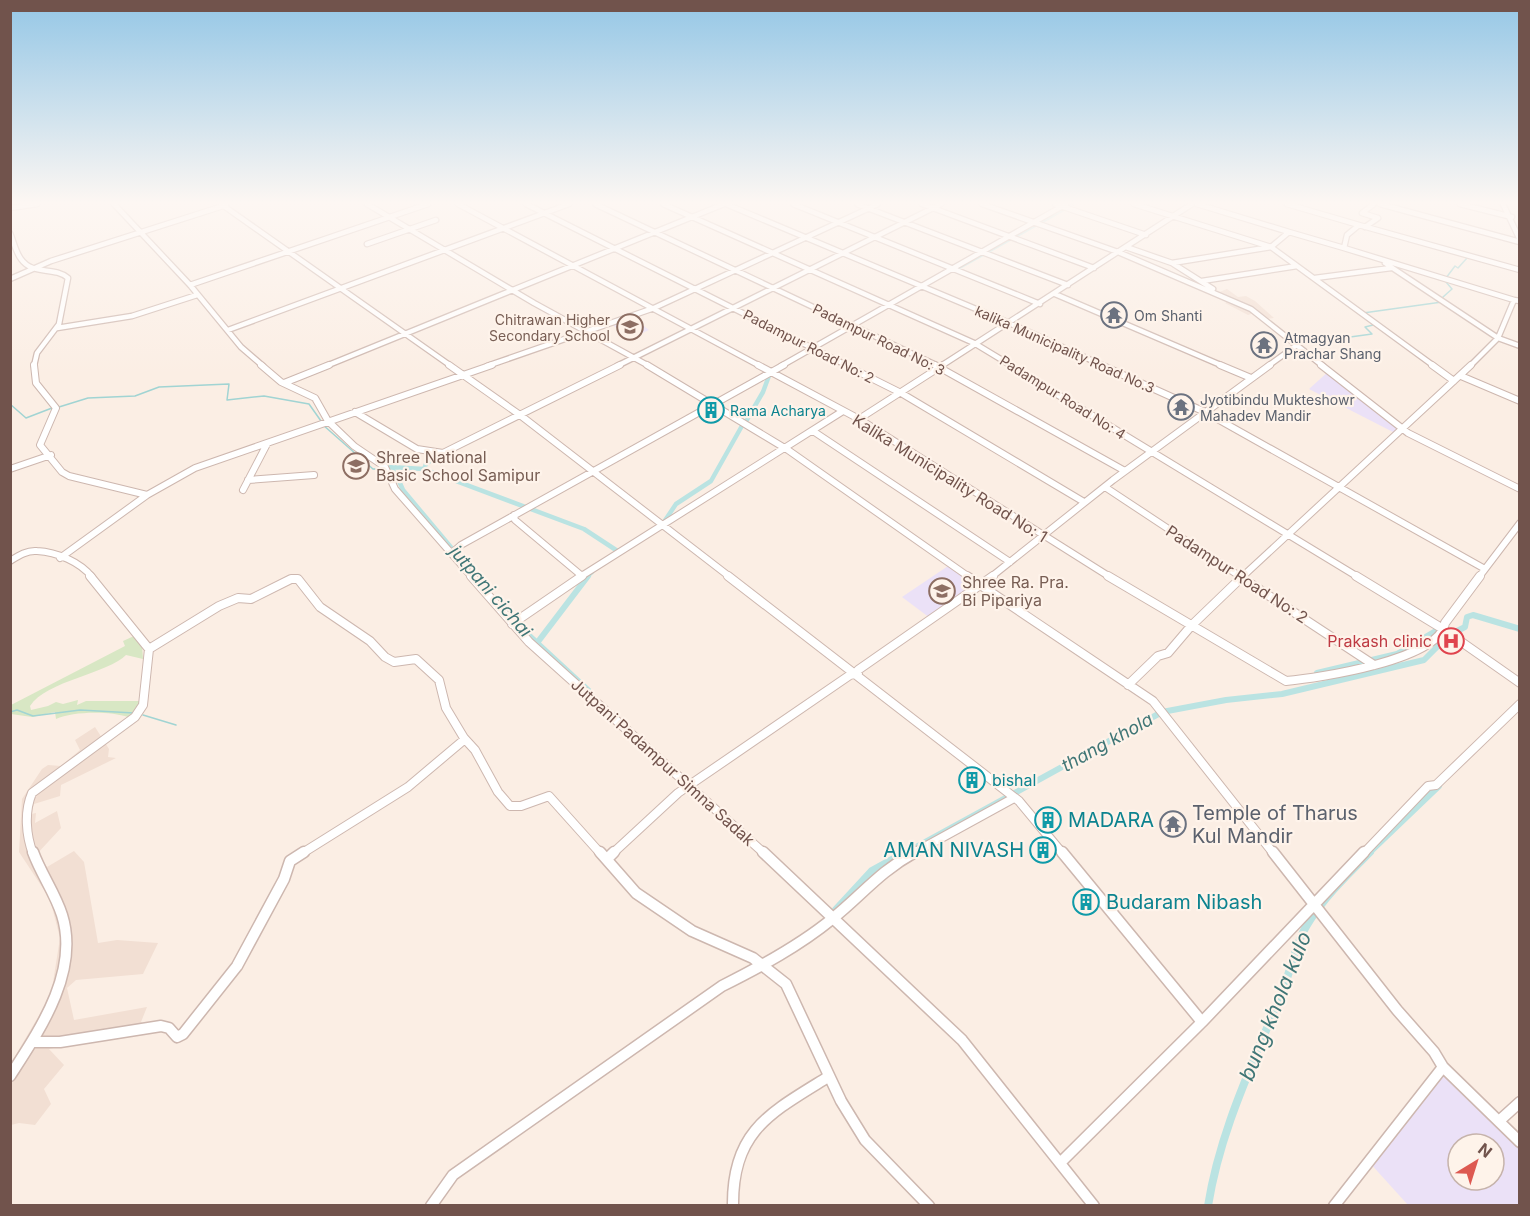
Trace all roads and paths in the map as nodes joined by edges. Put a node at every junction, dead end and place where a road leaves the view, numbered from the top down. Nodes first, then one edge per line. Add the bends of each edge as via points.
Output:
1 (23, 261) edge
2 (52, 261) edge
3 (165, 261) edge
4 (262, 261) edge
5 (301, 261) edge
6 (418, 261) edge
7 (461, 261) edge
8 (565, 261) edge
9 (584, 261) edge
10 (639, 261) edge
11 (716, 261) edge
12 (756, 261) edge
13 (791, 261) edge
14 (829, 261) edge
15 (862, 261) edge
16 (934, 261) edge
17 (966, 261) edge
18 (1005, 261) edge
19 (1076, 261) edge
20 (1105, 261) edge
21 (1139, 261) edge
22 (1166, 261) edge
23 (1186, 261) edge
24 (1290, 261) edge
25 (1381, 261) edge
26 (1383, 261) edge
27 (1487, 261) edge
28 (1172, 263) junction
29 (573, 265) junction
30 (1297, 266) junction
31 (1391, 267) junction
32 (952, 268) junction
33 (1095, 268) junction
34 (33, 269) junction
35 (736, 270) junction
36 (812, 270) junction
37 (1520, 270) edge
38 (1315, 278) junction
39 (10, 279) edge
40 (1202, 281) junction
41 (190, 285) junction
42 (1068, 285) junction
43 (921, 286) junction
44 (773, 288) junction
45 (342, 289) junction
46 (696, 289) junction
47 (511, 290) junction
48 (1055, 294) junction
49 (197, 295) junction
50 (1222, 296) junction
51 (1514, 300) edge
52 (889, 304) junction
53 (1040, 304) junction
54 (654, 308) junction
55 (734, 308) junction
56 (1010, 323) junction
57 (852, 326) junction
58 (57, 328) junction
59 (690, 328) junction
60 (228, 330) junction
61 (586, 331) junction
62 (405, 333) junction
63 (1498, 338) junction
64 (1296, 344) junction
65 (977, 345) junction
66 (1520, 346) edge
67 (813, 347) junction
68 (634, 357) junction
69 (940, 368) junction
70 (769, 371) junction
71 (461, 374) junction
72 (1461, 376) junction
73 (1251, 378) junction
74 (1453, 380) junction
75 (285, 383) junction
76 (901, 393) junction
77 (1520, 401) edge
78 (713, 405) junction
79 (843, 411) junction
80 (355, 412) junction
81 (1205, 412) junction
82 (521, 414) junction
83 (859, 419) junction
84 (328, 421) junction
85 (1403, 429) junction
86 (813, 431) junction
87 (267, 444) junction
88 (785, 448) junction
89 (1151, 452) junction
90 (51, 455) junction
91 (10, 469) edge
92 (1125, 471) junction
93 (593, 472) junction
94 (314, 475) dead end
95 (248, 480) junction
96 (1105, 487) junction
97 (1341, 488) junction
98 (1520, 489) edge
99 (243, 490) dead end
100 (147, 495) junction
101 (1084, 502) junction
102 (514, 515) junction
103 (1520, 524) edge
104 (664, 526) junction
105 (1041, 535) junction
106 (1289, 535) junction
107 (452, 553) junction
108 (60, 558) junction
109 (608, 559) joint
110 (10, 561) edge
111 (1010, 562) junction
112 (1485, 569) junction
113 (582, 576) junction
114 (1242, 577) junction
115 (981, 586) junction
116 (512, 624) junction
117 (1191, 626) junction
118 (1443, 629) junction
119 (149, 649) junction
120 (1371, 663) junction
121 (856, 674) junction
122 (1520, 683) edge
123 (1128, 685) junction
124 (1520, 705) edge
125 (465, 739) junction
126 (693, 784) junction
127 (1010, 795) junction
128 (608, 858) junction
129 (1317, 908) junction
130 (832, 920) junction
131 (763, 966) junction
132 (1202, 1022) junction
133 (32, 1042) junction
134 (1443, 1067) junction
135 (10, 1076) edge
136 (828, 1077) junction
137 (1520, 1102) edge
138 (1499, 1121) junction
139 (1520, 1142) edge
140 (1061, 1162) junction
141 (431, 1206) edge
142 (733, 1206) edge
143 (929, 1206) edge
144 (1094, 1206) edge
145 (1334, 1206) edge

1 - 34 street
2 - 34 street
3 - 41 street, Jutpani Padampur Simna Sadak
4 - 41 street
5 - 45 street
6 - 45 street
7 - 47 street
8 - 29 street, Kalika Municipality Road No: 1
9 - 29 street
10 - 46 street, Padampur Road No: 2
11 - 35 street, Padampur Road No: 3
12 - 35 street
13 - 36 street, Padampur Road No: 4
14 - 36 street
15 - 43 street, kalika Municipality Road No.3
16 - 32 street
17 - 32 street
18 - 42 street
19 - 33 street
20 - 33 street
21 - 50 street
22 - 28 street
23 - 28 street
24 - 30 street
25 - 31 street
26 - 51 street
27 - 37 street
28 - 40 street
29 - 47 street
29 - 54 street, Kalika Municipality Road No: 1
30 - 38 street
30 - 40 street
31 - 38 street
31 - 63 street
32 - 43 street
32 - 53 street
33 - 42 street
34 - 39 street
34 - 58 street via 63,273 68,278
35 - 44 street, Padampur Road No: 3
35 - 46 street
36 - 44 street
36 - 52 street, Padampur Road No: 4
38 - 74 street
40 - 50 street
41 - 49 street, Jutpani Padampur Simna Sadak
42 - 48 street
43 - 52 street
43 - 56 street, kalika Municipality Road No.3
44 - 55 street
44 - 57 street, Padampur Road No: 3
45 - 60 street
45 - 62 street
46 - 54 street
46 - 55 street, Padampur Road No: 2
47 - 61 street
47 - 62 street
48 - 53 street
48 - 73 street
49 - 58 street via 132,316
49 - 60 street, Jutpani Padampur Simna Sadak
50 - 64 street via 1251,309
51 - 63 street
52 - 57 street
52 - 65 street, Padampur Road No: 4
53 - 56 street
54 - 59 street, Kalika Municipality Road No: 1
54 - 61 street
55 - 59 street
55 - 67 street, Padampur Road No: 2
56 - 65 street
56 - 81 street, kalika Municipality Road No.3
57 - 67 street
57 - 69 street, Padampur Road No: 3
58 - 90 street via 38,349 35,360 38,387 56,408 40,445
59 - 68 street
59 - 70 street, Kalika Municipality Road No: 1
60 - 75 street, Jutpani Padampur Simna Sadak via 241,347
61 - 68 street
61 - 71 street
62 - 71 street
62 - 75 street
63 - 66 street
63 - 72 street
64 - 73 street
64 - 85 street
65 - 69 street
65 - 89 street, Padampur Road No: 4
67 - 70 street
67 - 76 street, Padampur Road No: 2
68 - 78 street
68 - 82 street
69 - 76 street
69 - 92 street, Padampur Road No: 3
70 - 78 street
70 - 79 street, Kalika Municipality Road No: 1
71 - 80 street
71 - 82 street
72 - 74 street
72 - 77 street
73 - 81 street
74 - 85 street
75 - 84 street, Jutpani Padampur Simna Sadak via 315,398
76 - 83 street
76 - 101 street, Padampur Road No: 2
78 - 88 street
78 - 93 street
79 - 83 street, Kalika Municipality Road No: 1
79 - 86 street
80 - 82 street via 417,449 438,453
80 - 84 street
81 - 89 street
81 - 97 street, kalika Municipality Road No.3
82 - 93 street
83 - 105 street, Kalika Municipality Road No: 1
84 - 87 street
84 - 107 street, Jutpani Padampur Simna Sadak via 384,467 395,489
85 - 97 street
85 - 98 street
86 - 88 street
86 - 111 street
87 - 95 street
87 - 100 street via 195,468
88 - 104 street
88 - 115 street
89 - 92 street
89 - 106 street, Padampur Road No: 4
90 - 91 street
90 - 100 street via 69,476
92 - 96 street
93 - 102 street
93 - 104 street
94 - 95 street
95 - 99 street
96 - 101 street
96 - 114 street, Padampur Road No: 2
97 - 106 street
97 - 112 street, kalika Municipality Road No.3
100 - 108 street
101 - 105 street
102 - 107 street
102 - 113 street
103 - 112 street, Kalika Municipality Road No: 1
104 - 109 street
104 - 121 street
105 - 111 street
105 - 117 street, Kalika Municipality Road No: 1
106 - 114 street
106 - 118 street, Padampur Road No: 4
107 - 116 street, Jutpani Padampur Simna Sadak
108 - 110 street via 37,551
108 - 119 street via 81,564
109 - 113 street
111 - 115 street
112 - 118 street, Kalika Municipality Road No: 1
113 - 116 street
114 - 117 street
114 - 120 street, Padampur Road No: 2
115 - 121 street
115 - 123 street
116 - 126 street, Jutpani Padampur Simna Sadak
117 - 120 street, Kalika Municipality Road No: 1 via 1286,681
117 - 123 street via 1168,653 1158,656
118 - 120 street, Kalika Municipality Road No: 1 via 1431,642
118 - 122 street, Padampur Road No: 4
119 - 125 street via 219,606 238,598 251,599 298,579 320,607 370,641 385,657 394,662 416,659 439,680 446,708
119 - 133 street via 143,705 135,717 29,799 27,827 31,854 53,891 66,932 57,989
121 - 126 street
121 - 127 street
123 - 129 street via 1153,701
124 - 129 street via 1436,785 1428,786
125 - 128 street via 510,806 525,806 549,796
125 - 133 street via 408,787 290,861 237,966 183,1034 177,1037 161,1026 60,1042
126 - 128 street via 661,807
126 - 130 street, Jutpani Padampur Simna Sadak
127 - 130 street via 888,867
127 - 132 street
128 - 131 street via 617,874 660,911
129 - 132 street
129 - 134 street
130 - 131 street
130 - 140 street, Jutpani Padampur Simna Sadak via 962,1040
131 - 136 street via 786,984
131 - 141 street via 722,986 470,1162 453,1175
132 - 140 street
133 - 135 street
134 - 138 street
134 - 145 street
136 - 142 street via 773,1112 754,1130 736,1158 731,1181
136 - 143 street via 865,1140
137 - 138 street
138 - 139 street
140 - 144 street, Jutpani Padampur Simna Sadak

